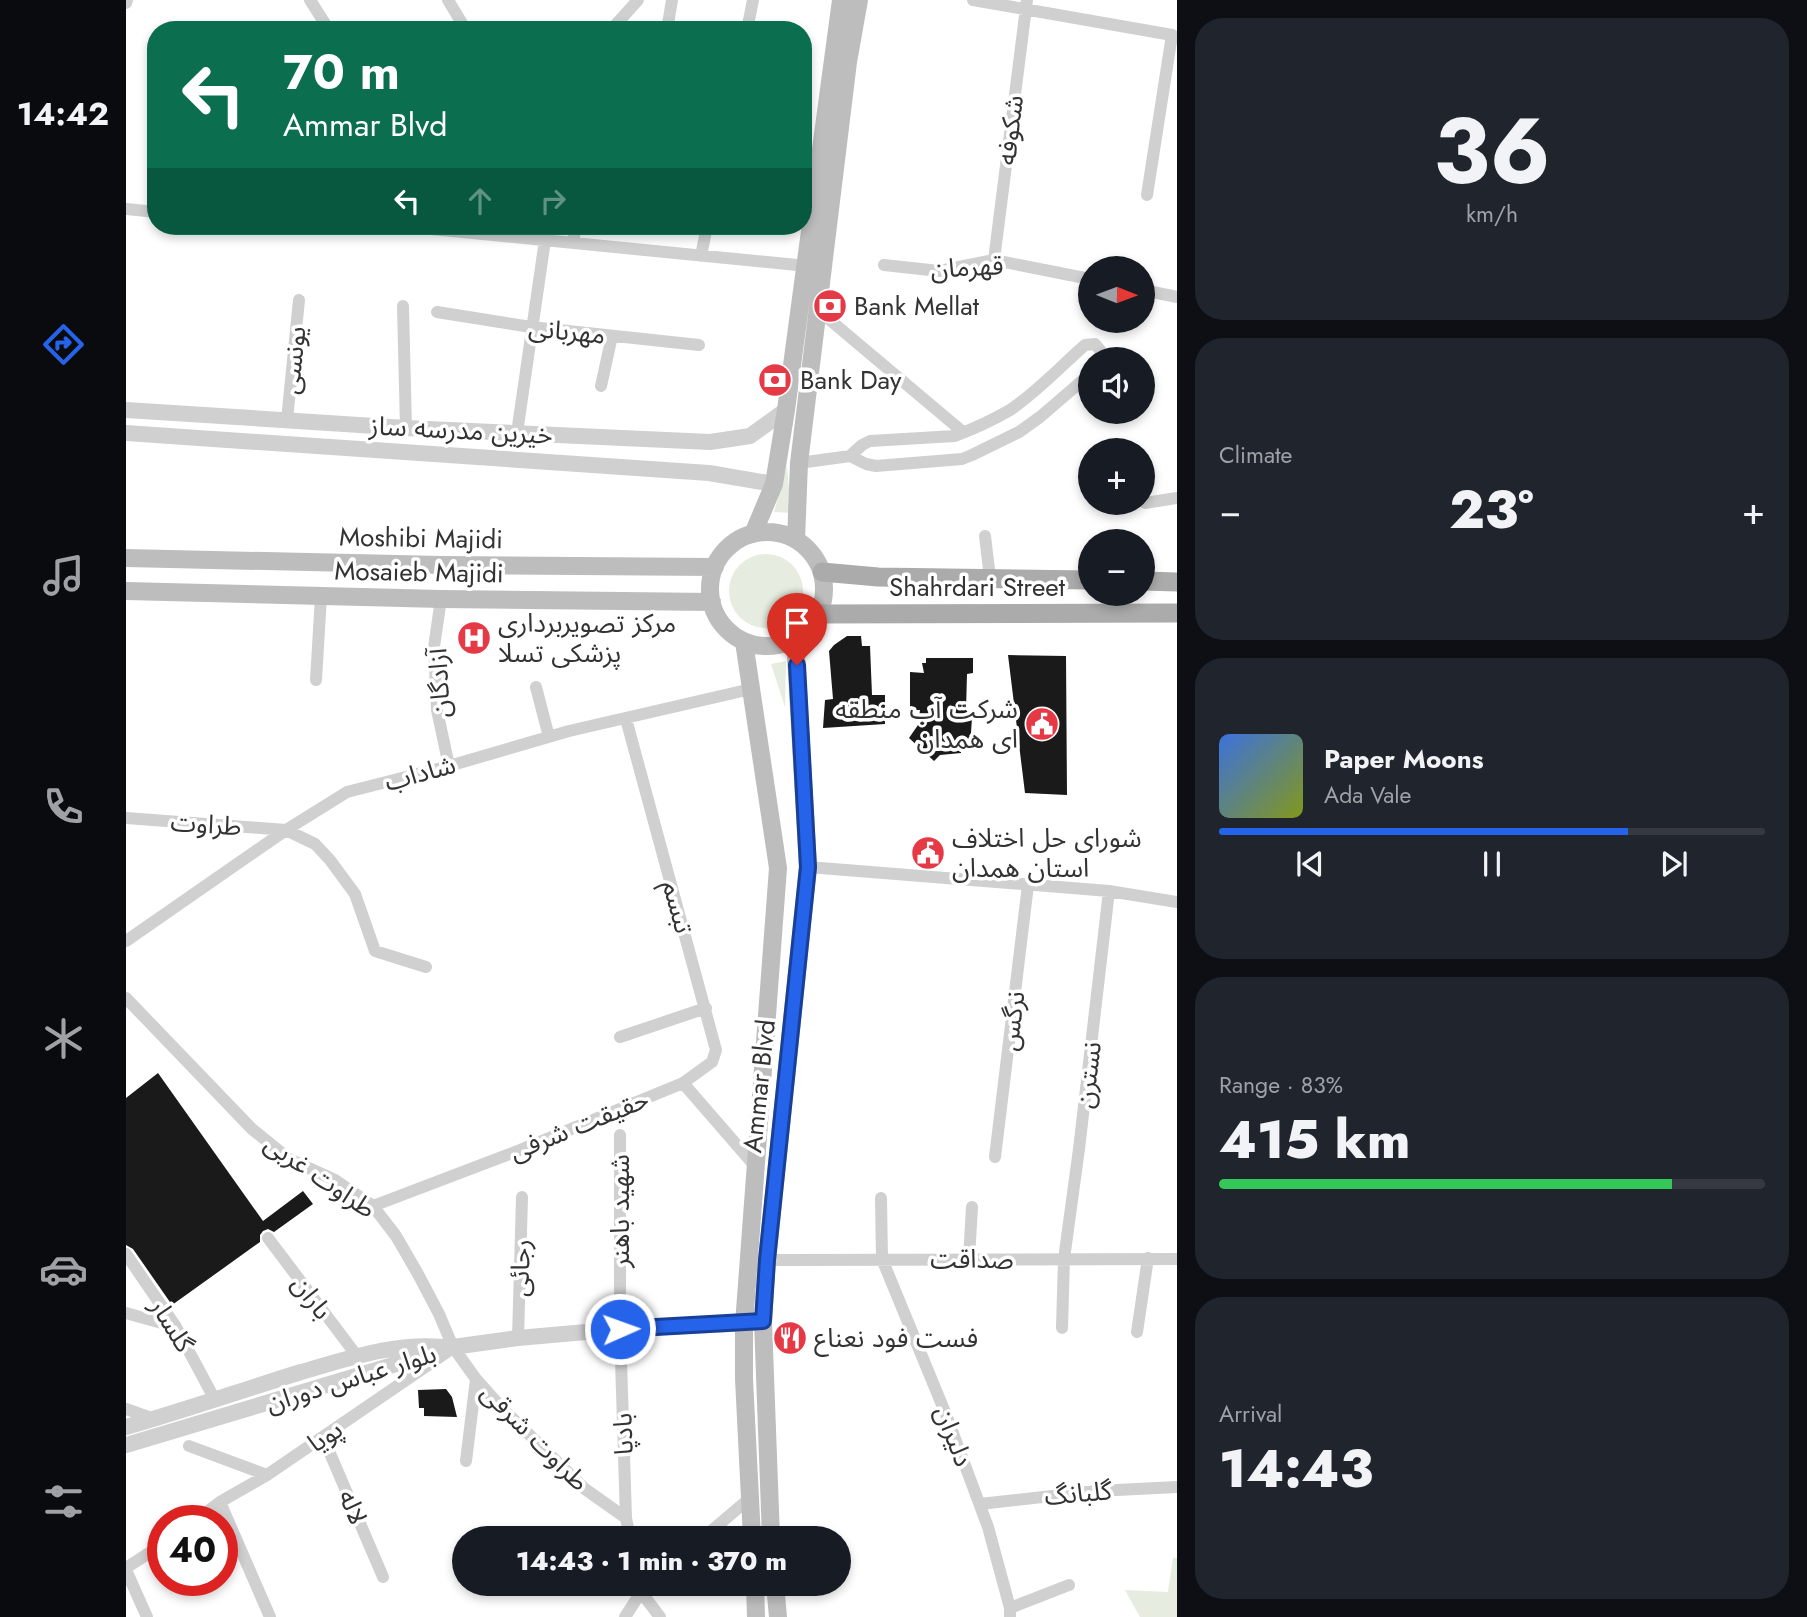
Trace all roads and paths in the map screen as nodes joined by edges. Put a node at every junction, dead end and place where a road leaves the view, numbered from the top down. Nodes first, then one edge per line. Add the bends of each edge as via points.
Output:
1 (310, 0) edge
2 (448, 0) edge
3 (638, 0) edge
4 (672, 0) edge
5 (753, 0) edge
6 (841, 0) edge
7 (859, 0) edge
8 (973, 0) edge
9 (1026, 4) edge
10 (323, 21) edge
11 (461, 21) edge
12 (619, 21) edge
13 (668, 21) edge
14 (749, 21) edge
15 (1175, 37) edge
16 (1147, 195) dead end
17 (126, 209) edge
18 (147, 211) edge
19 (812, 228) edge
20 (507, 235) edge
21 (574, 235) edge
22 (705, 235) edge
23 (811, 235) edge
24 (545, 240) junction
25 (573, 243) junction
26 (701, 256) junction
27 (994, 260) junction
28 (884, 265) dead end
29 (807, 267) junction
30 (1078, 277) edge
31 (1155, 292) edge
32 (1177, 297) edge
33 (299, 300) dead end
34 (403, 306) dead end
35 (818, 310) junction
36 (437, 312) dead end
37 (531, 327) junction
38 (612, 336) junction
39 (699, 345) dead end
40 (1078, 351) edge
41 (1078, 384) edge
42 (601, 386) dead end
43 (126, 410) edge
44 (786, 410) junction
45 (287, 421) junction
46 (406, 428) junction
47 (963, 432) junction
48 (126, 433) edge
49 (517, 433) junction
50 (710, 442) junction
51 (850, 456) junction
52 (799, 463) junction
53 (709, 473) junction
54 (774, 484) junction
55 (1177, 498) edge
56 (1155, 501) edge
57 (753, 534) junction
58 (985, 536) dead end
59 (796, 540) junction
60 (126, 558) edge
61 (715, 567) junction
62 (822, 572) junction
63 (989, 579) junction
64 (1078, 580) edge
65 (1155, 581) edge
66 (1177, 582) edge
67 (126, 591) edge
68 (321, 596) junction
69 (441, 599) junction
70 (712, 602) junction
71 (1177, 613) edge
72 (819, 614) junction
73 (795, 639) junction
74 (744, 642) junction
75 (316, 680) dead end
76 (536, 687) dead end
77 (751, 689) junction
78 (626, 719) junction
79 (549, 737) junction
80 (449, 766) junction
81 (126, 818) edge
82 (286, 830) junction
83 (808, 867) junction
84 (1028, 885) junction
85 (1109, 891) junction
86 (1177, 902) edge
87 (126, 941) edge
88 (426, 967) dead end
89 (126, 998) edge
90 (706, 1008) junction
91 (620, 1037) dead end
92 (683, 1083) junction
93 (620, 1135) dead end
94 (995, 1157) dead end
95 (755, 1166) junction
96 (522, 1197) dead end
97 (881, 1198) dead end
98 (373, 1206) junction
99 (972, 1207) dead end
100 (268, 1238) dead end
101 (126, 1254) edge
102 (1148, 1258) junction
103 (882, 1259) junction
104 (969, 1259) junction
105 (1064, 1259) junction
106 (1177, 1259) edge
107 (767, 1260) junction
108 (126, 1313) edge
109 (763, 1321) junction
110 (744, 1324) junction
111 (176, 1327) junction
112 (1062, 1328) dead end
113 (620, 1329) junction
114 (1137, 1332) dead end
115 (518, 1338) junction
116 (453, 1348) junction
117 (356, 1356) junction
118 (476, 1379) junction
119 (214, 1398) junction
120 (126, 1409) edge
121 (154, 1419) junction
122 (126, 1427) edge
123 (323, 1437) junction
124 (126, 1445) edge
125 (189, 1446) dead end
126 (466, 1461) dead end
127 (267, 1475) junction
128 (1177, 1487) edge
129 (750, 1498) junction
130 (220, 1502) junction
131 (980, 1504) junction
132 (216, 1505) edge
133 (626, 1518) junction
134 (628, 1526) edge
135 (717, 1526) edge
136 (751, 1526) edge
137 (771, 1526) edge
138 (147, 1555) edge
139 (126, 1569) edge
140 (383, 1577) dead end
141 (1069, 1585) dead end
142 (638, 1596) edge
143 (649, 1596) edge
144 (755, 1596) edge
145 (776, 1596) edge
146 (1010, 1613) edge
147 (147, 1617) edge
148 (270, 1617) edge
149 (625, 1617) edge
150 (660, 1617) edge
151 (756, 1617) edge
152 (778, 1617) edge

1 - 10 street
2 - 11 street
3 - 12 street
4 - 13 street
5 - 14 street
6 - 19 main road
7 - 35 main road
8 - 9 street
9 - 15 street
9 - 27 street, شکوفه
15 - 16 street
17 - 18 street
20 - 24 street
21 - 25 street
22 - 26 street
23 - 29 main road
24 - 25 street
24 - 37 street
25 - 26 street
26 - 29 street
27 - 28 street, قهرمان via 939,271
27 - 30 street, قهرمان
29 - 44 main road
31 - 32 street
33 - 45 street, یونسی
34 - 46 street
35 - 47 street
35 - 52 main road
36 - 37 street, مهربانی
37 - 38 street, مهربانی
37 - 49 street
38 - 39 street, مهربانی
38 - 42 street
40 - 47 street via 1028,397
41 - 51 street via 1019,432 962,458 876,466
43 - 45 street, خیرین مدرسه ساز
44 - 50 street, خیرین مدرسه ساز via 750,436
44 - 54 main road
45 - 46 street, خیرین مدرسه ساز
46 - 49 street, خیرین مدرسه ساز
47 - 51 street via 870,441
48 - 53 street, خیرین مدرسه ساز
49 - 50 street, خیرین مدرسه ساز
50 - 53 street
51 - 52 street
52 - 59 main road
53 - 54 street, خیرین مدرسه ساز
54 - 57 main road
55 - 56 street
57 - 59 main road via 783,534
57 - 61 main road via 730,546
58 - 63 street
59 - 62 main road via 808,548
60 - 61 main road, Moshibi Majidi
61 - 70 main road via 710,584
62 - 63 main road, Shahrdari Street
62 - 72 main road via 824,594
63 - 64 main road, Shahrdari Street
65 - 66 main road
67 - 68 main road, Mosaieb Majidi
68 - 69 main road, Mosaieb Majidi
68 - 75 street
69 - 70 main road, Mosaieb Majidi
69 - 80 street, آزادگان via 434,647 437,710
70 - 74 main road via 718,619
71 - 72 main road, Shahrdari Street
72 - 73 main road
73 - 74 main road via 779,646
73 - 83 main road, Ammar Blvd
74 - 77 main road, Ammar Blvd
76 - 79 street
77 - 78 street, شاداب
77 - 95 main road, Ammar Blvd via 778,869
78 - 79 street, شاداب
78 - 90 street, تبسم
79 - 80 street, شاداب
80 - 82 street, شاداب via 347,792
81 - 82 street, طراوت
82 - 87 street, شاداب
82 - 88 street via 315,844 330,860 355,894 375,951
83 - 84 street
83 - 107 main road, Ammar Blvd
84 - 85 street
84 - 94 street, نرگس
85 - 86 street
85 - 105 street, نسترن
89 - 98 street, طراوت غربی via 252,1129 289,1159 335,1180
90 - 91 street
90 - 92 street, تبسم via 716,1050 712,1062
92 - 95 street, حقیقت شرفی
92 - 98 street, حقیقت شرفی
93 - 113 street, شهید باهنر
95 - 110 main road, Ammar Blvd
96 - 115 street, رجائی
97 - 103 street
98 - 116 street, طراوت غربی via 418,1274
99 - 104 street
100 - 117 street, باران
101 - 111 street, گلسار
102 - 105 street, صداقت
102 - 106 street, صداقت
102 - 114 street
103 - 104 street, صداقت
103 - 107 street, صداقت
103 - 131 street, دلیران
104 - 105 street, صداقت
105 - 112 street, نسترن
107 - 109 main road, Ammar Blvd
108 - 111 street
109 - 110 street
109 - 137 main road, Ammar Blvd
110 - 113 street
110 - 129 main road, Ammar Blvd
111 - 119 street, گلسار
113 - 115 street
113 - 133 street, بادپا
115 - 116 street
116 - 117 street, بلوار عباس دوران via 407,1346
116 - 118 street, طراوت شرقی
116 - 123 street, پویا
116 - 124 street, بلوار عباس دوران
117 - 119 street, بلوار عباس دوران
118 - 126 street
118 - 133 street, طراوت شرقی via 585,1489
119 - 121 street, بلوار عباس دوران
120 - 121 street
121 - 122 street, بلوار عباس دوران
123 - 127 street, پویا
123 - 140 street, لاله
125 - 127 street
127 - 130 street, پویا
128 - 131 street, گلبانگ
129 - 135 street
129 - 136 main road, Ammar Blvd
130 - 132 street, پویا
130 - 148 street
131 - 146 street, دلیران
133 - 134 street, بادپا
138 - 139 street
139 - 147 street
141 - 146 street
142 - 149 street
143 - 150 street
144 - 151 main road
145 - 152 main road

